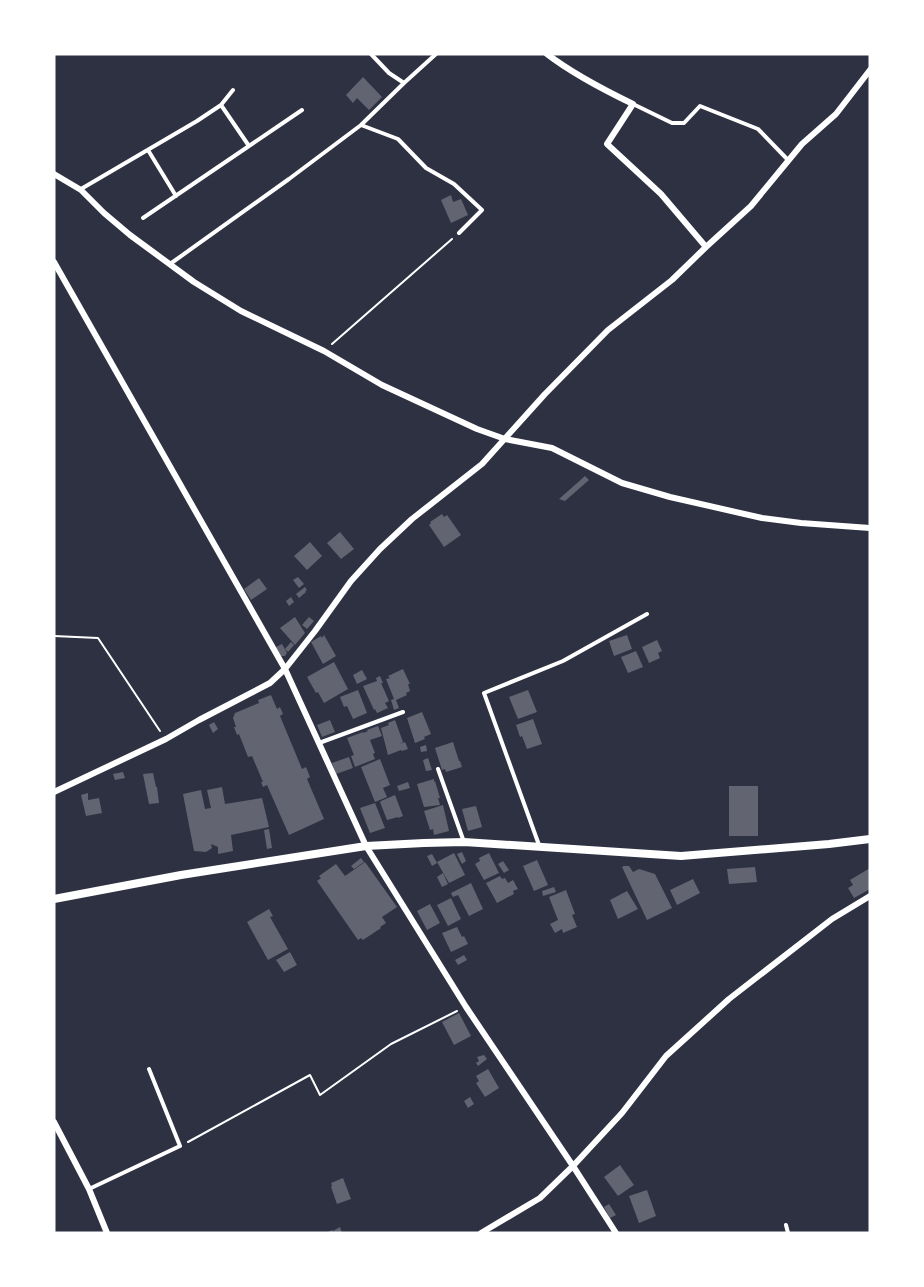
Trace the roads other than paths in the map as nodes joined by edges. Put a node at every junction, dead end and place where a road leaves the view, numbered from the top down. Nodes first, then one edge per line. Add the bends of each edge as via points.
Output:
1 (370, 54) edge
2 (436, 54) edge
3 (547, 54) edge
4 (870, 70) edge
5 (404, 83) junction
6 (233, 90) dead end
7 (633, 104) junction
8 (221, 105) junction
9 (302, 110) dead end
10 (361, 125) junction
11 (249, 146) junction
12 (148, 150) junction
13 (788, 160) junction
14 (54, 174) edge
15 (81, 190) junction
16 (176, 196) junction
17 (143, 218) dead end
18 (459, 233) road end
19 (706, 247) junction
20 (54, 262) edge
21 (170, 264) junction
22 (505, 438) junction
23 (870, 528) edge
24 (646, 614) dead end
25 (285, 669) junction
26 (403, 712) dead end
27 (319, 743) junction
28 (438, 769) dead end
29 (54, 792) edge
30 (870, 839) edge
31 (464, 842) junction
32 (366, 846) junction
33 (539, 846) junction
34 (870, 896) edge
35 (54, 899) edge
36 (149, 1070) dead end
37 (54, 1122) edge
38 (573, 1166) junction
39 (89, 1189) junction
40 (786, 1225) dead end
41 (107, 1233) edge
42 (482, 1233) edge
43 (616, 1233) edge
44 (788, 1233) edge

1 - 5 lane
2 - 5 lane
3 - 7 street
4 - 13 street via 836,114
5 - 10 lane
6 - 8 lane
7 - 13 lane via 672,123 684,123 700,106 758,129
7 - 19 street via 607,144 661,194
8 - 11 lane
8 - 12 lane
9 - 11 lane
10 - 18 lane via 398,139 426,168 454,184 482,210
10 - 21 lane
11 - 16 lane
12 - 15 lane
12 - 16 lane
13 - 19 street via 751,206
14 - 15 street
15 - 21 street via 130,235
16 - 17 lane
19 - 22 street via 609,330
20 - 25 street
21 - 22 street via 241,311 324,351 382,385
22 - 23 street via 552,448 622,483 670,497 762,518
22 - 25 street via 482,464 411,519 380,549
24 - 33 lane via 563,661 484,693
25 - 27 street
25 - 29 street via 270,683 165,739
26 - 27 lane
27 - 32 street
28 - 31 lane
30 - 33 street via 681,856
31 - 32 street
31 - 33 street
32 - 35 street
32 - 38 street
34 - 38 street via 832,919 702,1023 666,1056 622,1113
36 - 39 lane via 180,1146
37 - 39 street
38 - 42 street via 540,1198
38 - 43 street
39 - 41 street
40 - 44 lane

